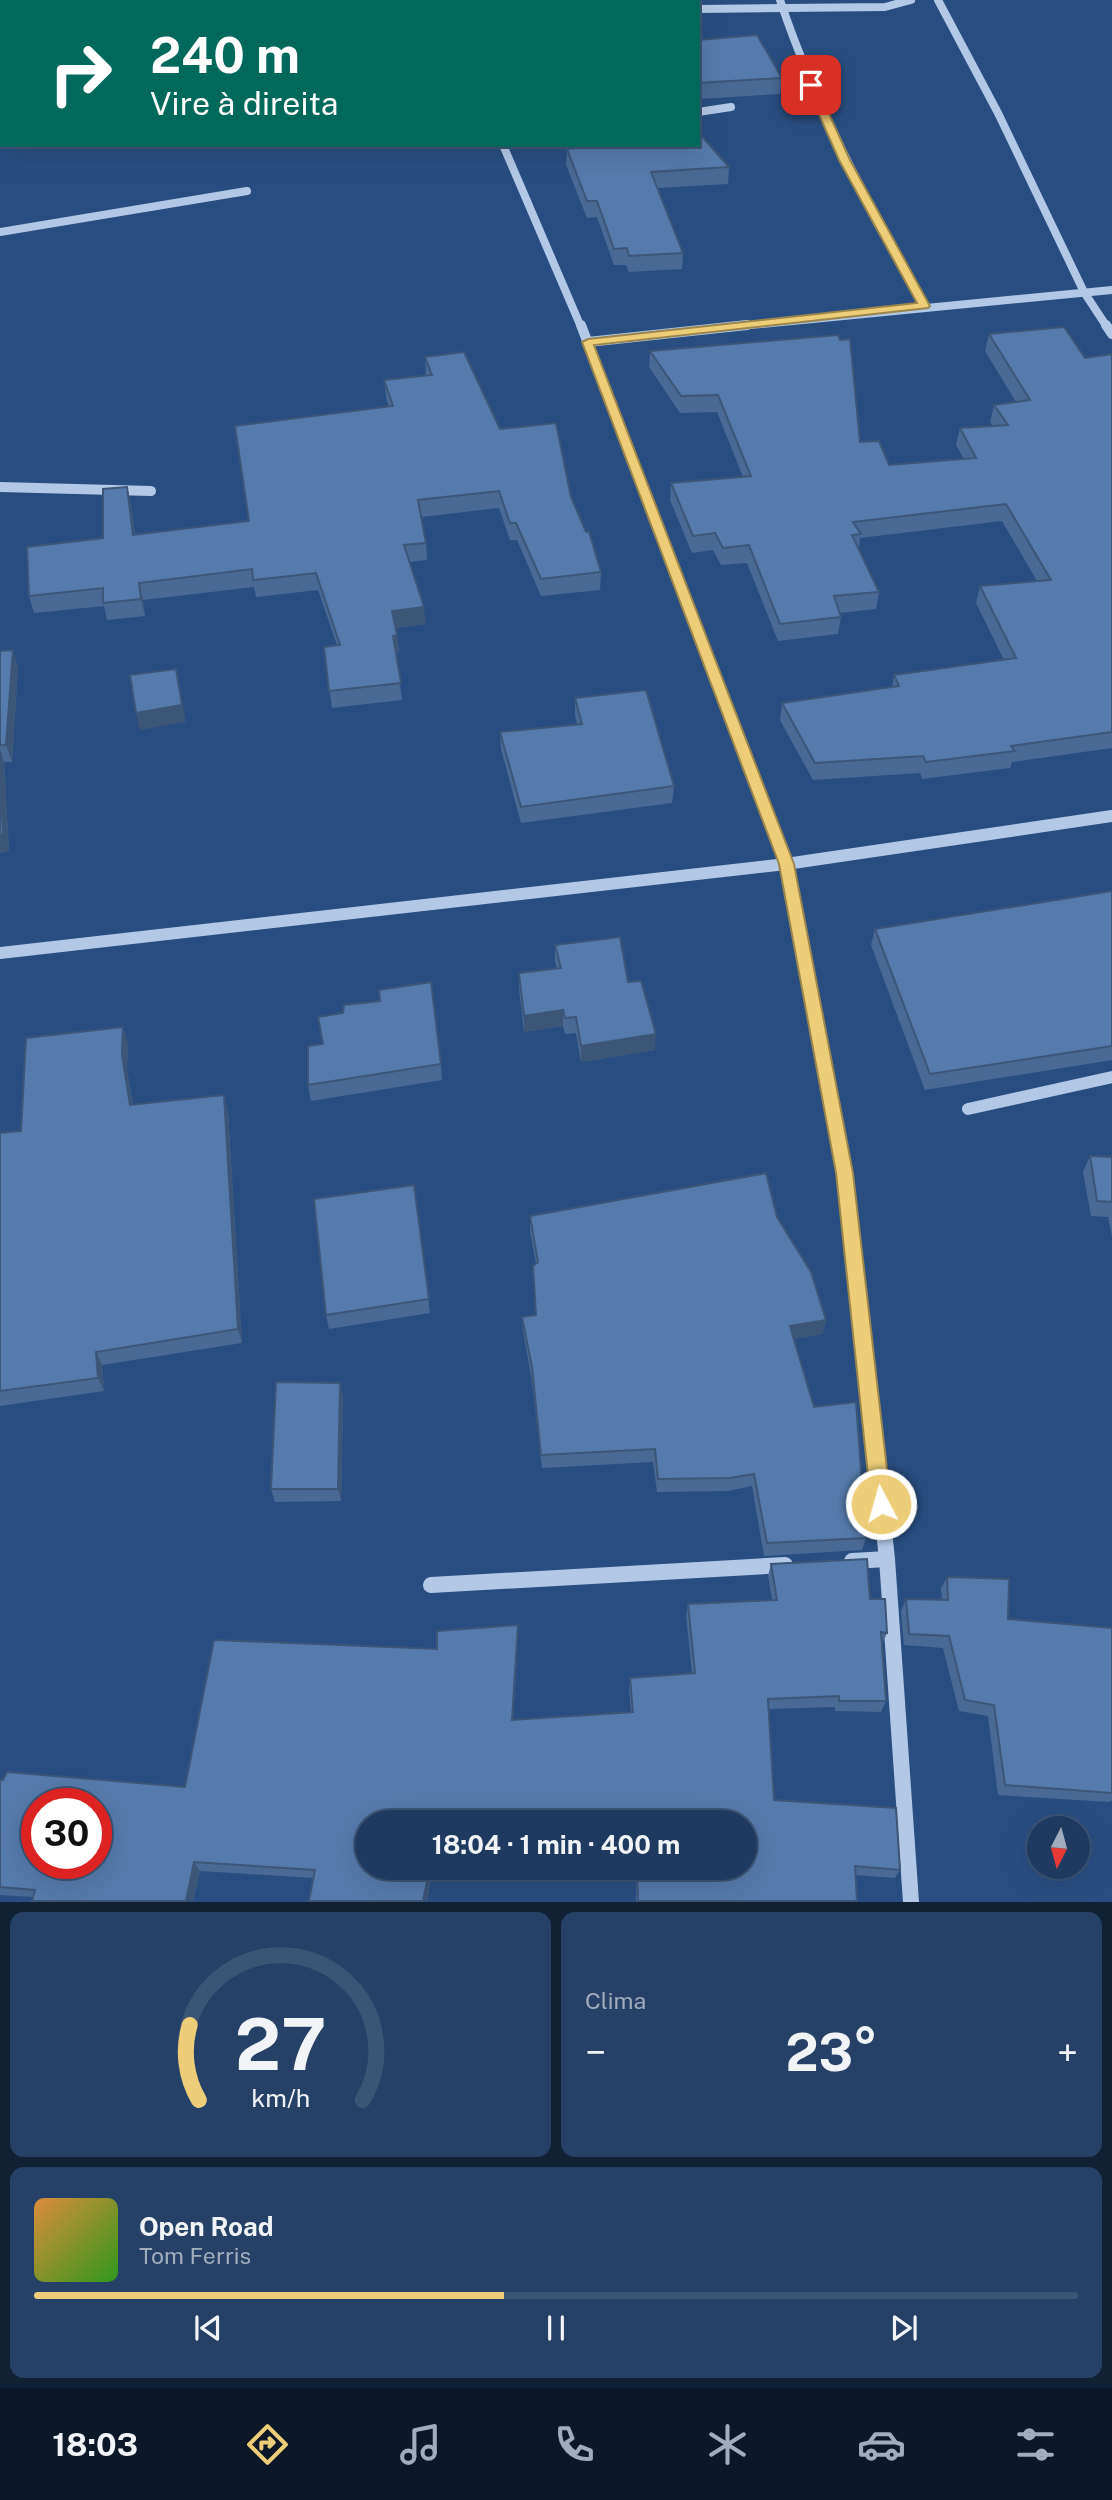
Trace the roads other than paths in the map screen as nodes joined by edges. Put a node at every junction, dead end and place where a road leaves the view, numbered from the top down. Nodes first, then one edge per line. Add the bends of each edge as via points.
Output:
1 (911, 0) edge
2 (938, 0) edge
3 (781, 4) edge
4 (700, 9) edge
5 (731, 107) dead end
6 (700, 112) edge
7 (504, 147) edge
8 (247, 191) dead end
9 (0, 232) edge
10 (1112, 290) edge
11 (1084, 292) junction
12 (924, 306) junction
13 (1112, 334) edge
14 (588, 342) junction
15 (0, 487) edge
16 (151, 491) dead end
17 (1112, 816) edge
18 (786, 864) junction
19 (0, 953) edge
20 (1112, 1077) edge
21 (968, 1109) dead end
22 (887, 1559) junction
23 (831, 1562) edge
24 (804, 1564) edge
25 (431, 1585) dead end
26 (911, 1902) edge

1 - 3 street via 885,7
2 - 11 street
3 - 4 street
3 - 12 street via 800,60 845,160
5 - 6 street
7 - 14 street
8 - 9 street
10 - 11 street
11 - 12 street
11 - 13 street
12 - 14 street
14 - 18 street
15 - 16 street
17 - 18 street
18 - 19 street
18 - 22 street via 845,1173
20 - 21 street
22 - 23 street
22 - 26 street
24 - 25 street

